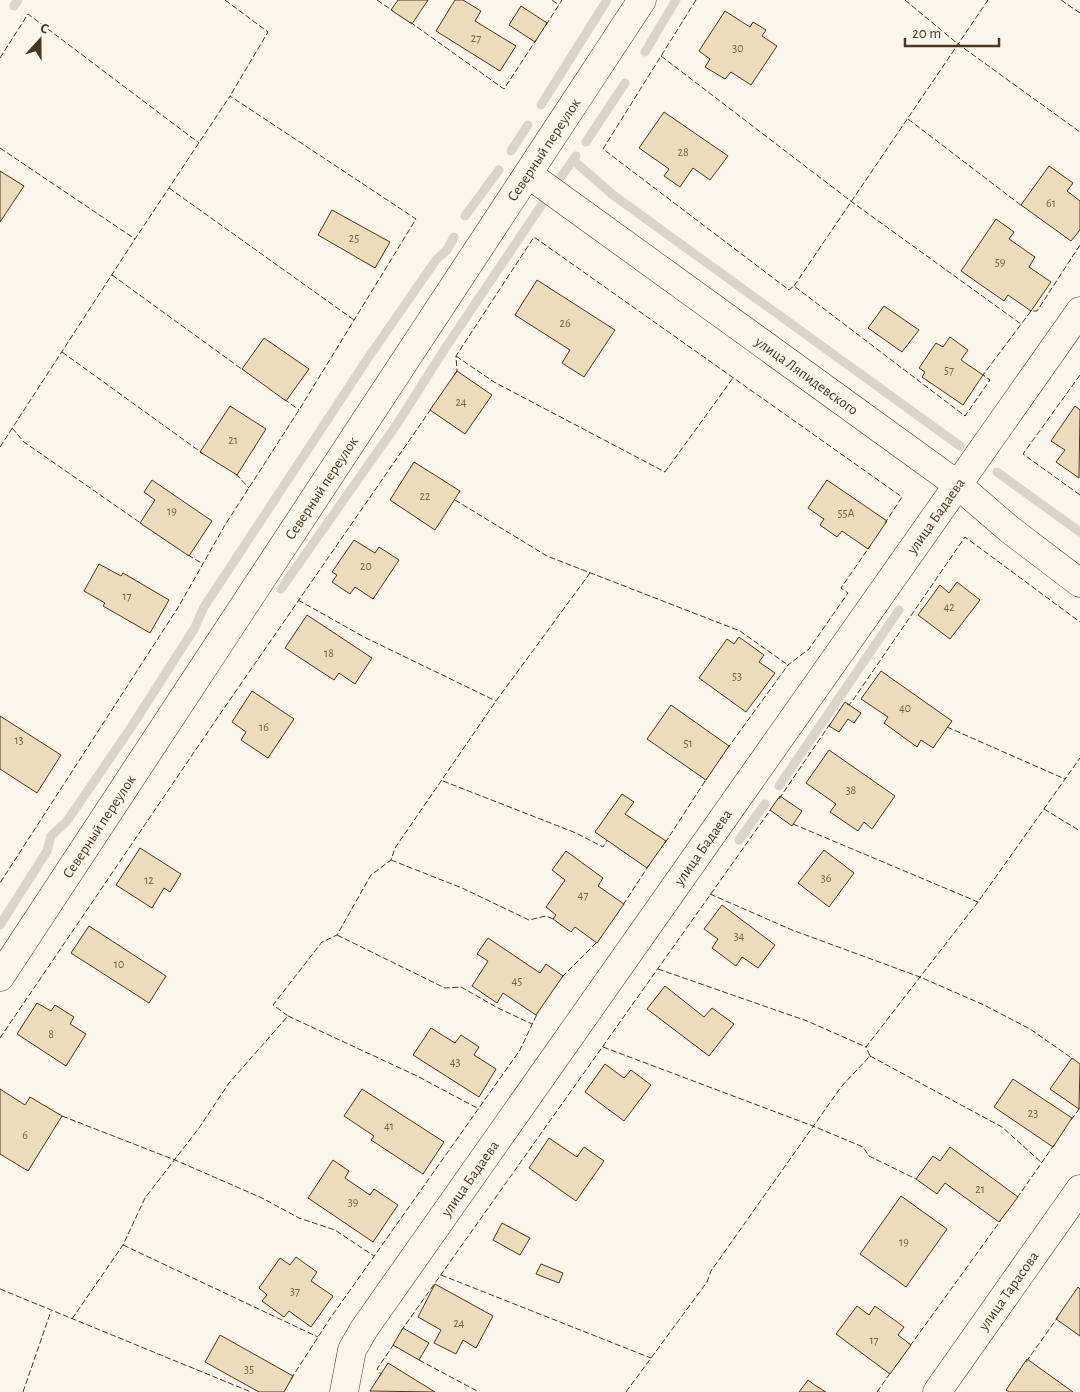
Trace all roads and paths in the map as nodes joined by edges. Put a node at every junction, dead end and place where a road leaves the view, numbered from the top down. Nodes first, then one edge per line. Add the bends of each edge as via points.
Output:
1 (642, 0) edge
2 (528, 174) junction
3 (1080, 311) edge
4 (958, 486) junction
5 (1080, 583) edge
6 (0, 977) edge
7 (1080, 1189) edge
8 (344, 1392) edge
9 (937, 1392) edge

1 - 2 street, Северный переулок
2 - 4 street, улица Ляпидевского
2 - 6 street, Северный переулок
3 - 4 street, улица Бадаева
4 - 5 street, улица Ляпидевского
4 - 8 street, улица Бадаева via 364,1328 352,1350
7 - 9 street, улица Тарасова

